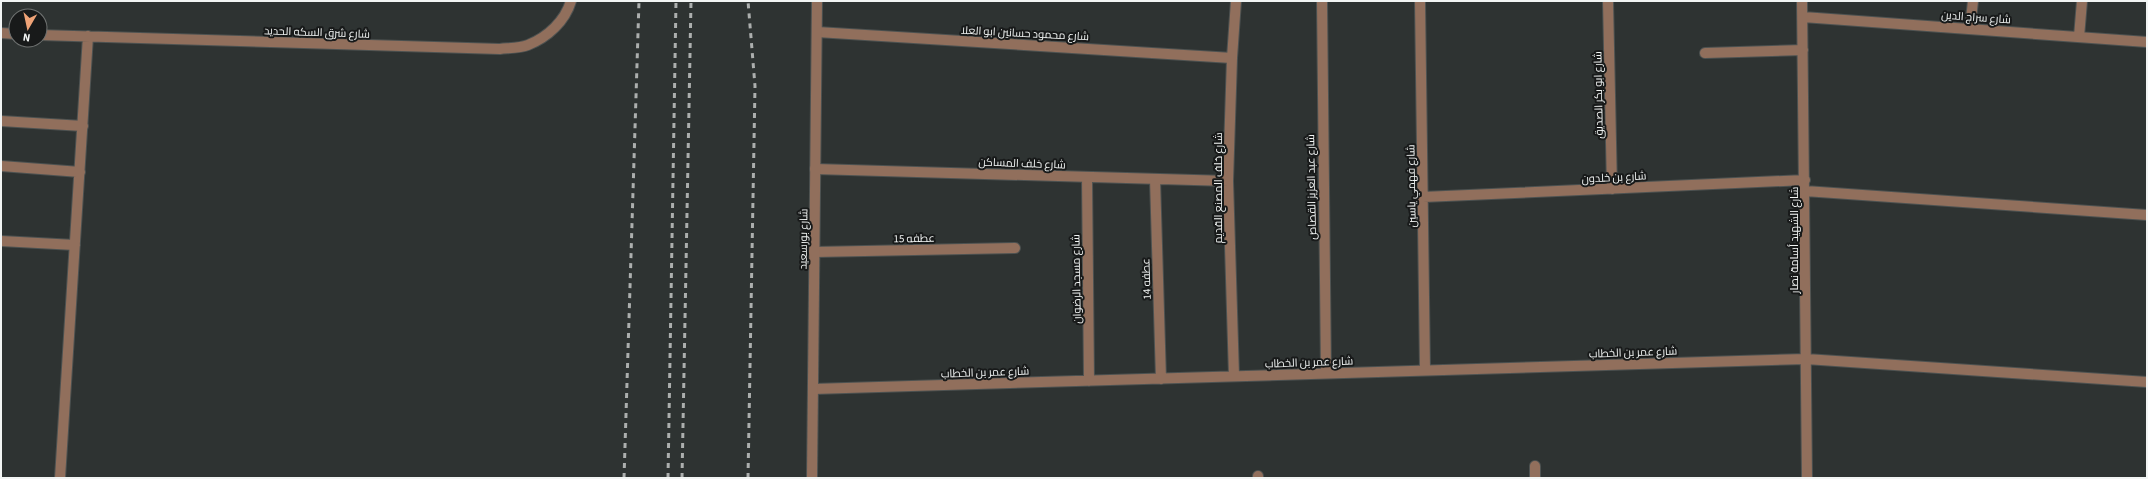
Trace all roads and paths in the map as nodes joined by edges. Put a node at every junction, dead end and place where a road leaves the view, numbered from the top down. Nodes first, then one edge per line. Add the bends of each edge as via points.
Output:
1 (571, 1) edge
2 (817, 1) edge
3 (1236, 1) edge
4 (1322, 1) edge
5 (1420, 1) edge
6 (1608, 1) edge
7 (1802, 1) edge
8 (1973, 1) edge
9 (2082, 1) edge
10 (1803, 17) junction
11 (1970, 29) junction
12 (817, 32) junction
13 (48, 35) edge
14 (88, 36) junction
15 (2079, 37) junction
16 (2147, 42) edge
17 (1803, 50) junction
18 (1705, 53) dead end
19 (1232, 58) junction
20 (1, 121) edge
21 (83, 126) junction
22 (1, 166) edge
23 (816, 169) junction
24 (80, 172) junction
25 (1087, 177) junction
26 (1156, 179) junction
27 (1805, 180) junction
28 (1228, 181) junction
29 (1612, 189) junction
30 (1805, 191) junction
31 (1423, 197) junction
32 (2147, 215) edge
33 (1, 241) edge
34 (75, 245) junction
35 (1015, 248) dead end
36 (814, 252) junction
37 (1806, 359) junction
38 (1425, 370) junction
39 (1326, 373) junction
40 (1234, 376) junction
41 (1162, 379) junction
42 (1089, 381) junction
43 (2147, 382) edge
44 (813, 389) junction
45 (1535, 466) dead end
46 (60, 478) edge
47 (812, 478) edge
48 (1535, 478) edge
49 (1807, 478) edge

1 - 14 street, شارع شرق السكه الحديد via 568,10 551,32 527,45 500,49
2 - 12 street, شارع بورسعيد
3 - 19 street, شارع خلف المصنع القديم
4 - 39 street, شارع عبد العزيز القصاص
5 - 31 street, شارع فهمي ياسين
6 - 29 street, شارع ابو بكر الصديق
7 - 10 street, شارع الشهيد أسامة نصار
8 - 11 street
9 - 15 street
10 - 11 street, شارع سراج الدين
10 - 17 street, شارع الشهيد أسامة نصار
11 - 15 street, شارع سراج الدين
12 - 19 street, شارع محمود حسانين ابو العلا
12 - 23 street, شارع بورسعيد
13 - 14 street, شارع شرق السكه الحديد
14 - 21 street
15 - 16 street, شارع سراج الدين
17 - 18 street
17 - 27 street, شارع الشهيد أسامة نصار
19 - 28 street, شارع خلف المصنع القديم
20 - 21 street
21 - 24 street
22 - 24 street
23 - 25 street, شارع خلف المساكن
23 - 36 street, شارع بورسعيد
24 - 34 street
25 - 26 street, شارع خلف المساكن
25 - 42 street, شارع مسجد الرضوان
26 - 28 street, شارع خلف المساكن
26 - 41 street, عطفه 14
27 - 29 street, شارع بن خلدون
27 - 30 street, شارع الشهيد أسامة نصار
28 - 40 street, شارع خلف المصنع القديم
29 - 31 street, شارع بن خلدون
30 - 32 street
30 - 37 street, شارع الشهيد أسامة نصار
31 - 38 street, شارع فهمي ياسين
33 - 34 street
34 - 46 street
35 - 36 street, عطفه 15
36 - 44 street, شارع بورسعيد
37 - 38 street, شارع عمر بن الخطاب
37 - 43 street, شارع عمر بن الخطاب
37 - 49 street, شارع الشهيد أسامة نصار
38 - 39 street, شارع عمر بن الخطاب
39 - 40 street, شارع عمر بن الخطاب
40 - 41 street, شارع عمر بن الخطاب
41 - 42 street, شارع عمر بن الخطاب
42 - 44 street, شارع عمر بن الخطاب
44 - 47 street, شارع بورسعيد
45 - 48 street

